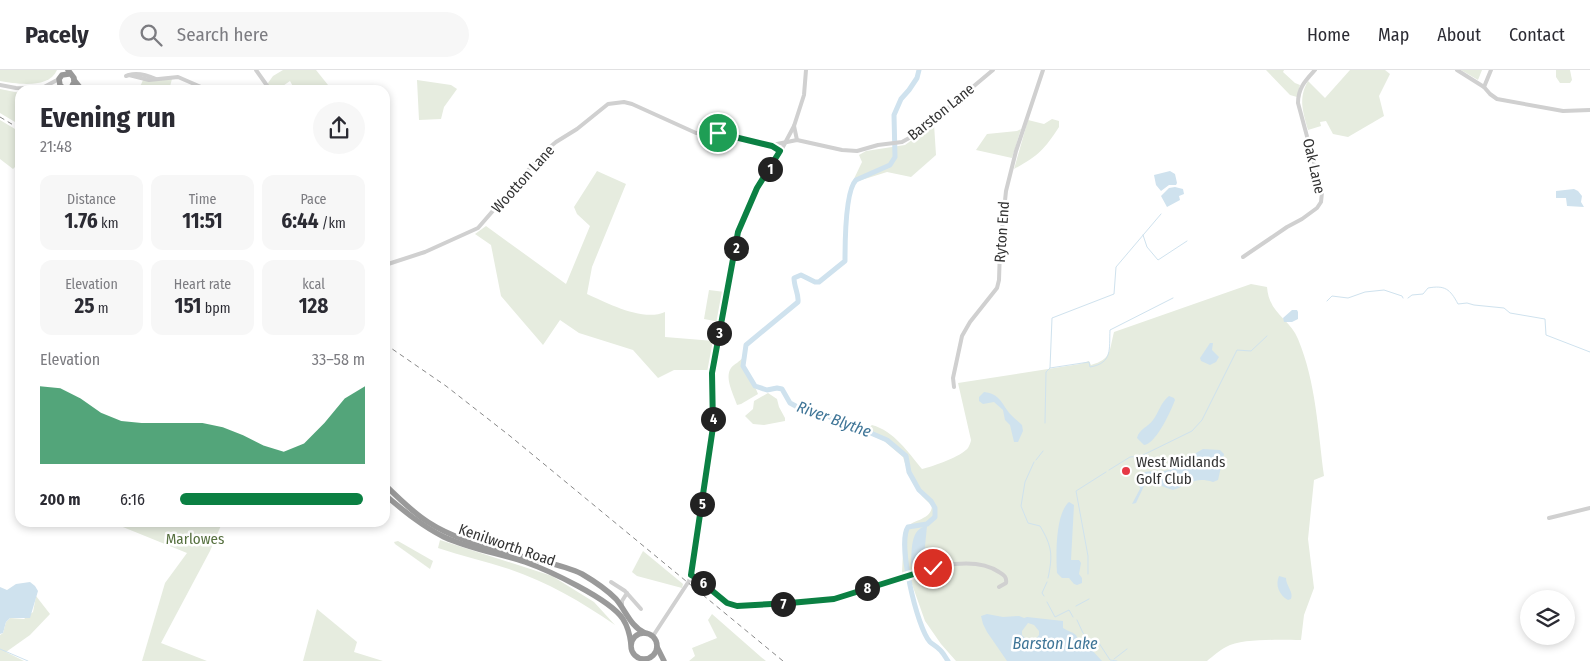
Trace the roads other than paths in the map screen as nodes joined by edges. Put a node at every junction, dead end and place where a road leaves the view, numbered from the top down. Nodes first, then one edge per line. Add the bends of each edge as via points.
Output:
1 (61, 70) edge
2 (256, 70) edge
3 (806, 70) edge
4 (993, 70) edge
5 (1043, 70) edge
6 (1315, 70) edge
7 (1457, 70) edge
8 (1491, 70) edge
9 (69, 72) edge
10 (127, 76) dead end
11 (59, 78) junction
12 (74, 80) junction
13 (0, 85) edge
14 (46, 85) edge
15 (61, 85) edge
16 (73, 85) edge
17 (78, 85) edge
18 (196, 85) edge
19 (267, 85) edge
20 (1484, 87) junction
21 (15, 88) edge
22 (1590, 110) edge
23 (794, 126) junction
24 (797, 140) junction
25 (784, 142) junction
26 (772, 146) junction
27 (780, 151) junction
28 (1243, 257) dead end
29 (390, 264) edge
30 (954, 387) dead end
31 (390, 490) edge
32 (390, 499) edge
33 (1590, 508) edge
34 (1549, 518) dead end
35 (691, 575) junction
36 (612, 582) dead end
37 (999, 587) dead end
38 (610, 594) junction
39 (626, 594) junction
40 (622, 608) junction
41 (640, 609) dead end
42 (645, 633) junction
43 (653, 636) junction
44 (631, 644) junction
45 (657, 647) junction
46 (646, 659) junction
47 (654, 661) edge
48 (664, 661) edge

1 - 11 highway
2 - 19 street
3 - 23 street via 804,95
4 - 24 street, Barston Lane via 918,134 902,142 848,151
5 - 30 street, Ryton End via 1006,191 997,288 962,336
6 - 28 street, Oak Lane via 1302,84 1298,103 1322,192 1321,202 1302,219
7 - 20 street
8 - 20 street
9 - 11 highway
9 - 12 highway
10 - 18 street via 158,80 178,77
11 - 14 street
11 - 15 highway
12 - 16 highway
12 - 17 highway
13 - 21 street
20 - 22 street via 1501,100 1563,111
23 - 24 street
23 - 25 street
24 - 25 street, Barston Lane
25 - 26 street
25 - 27 street
26 - 27 street, Wootton Lane
26 - 29 street, Wootton Lane via 718,133 696,133 632,104 608,104 551,145 478,228
27 - 35 street via 757,188 738,232 712,373 713,427
31 - 38 highway, Kenilworth Road via 414,512 447,532 487,547 577,571
32 - 44 highway, Kenilworth Road via 410,517 444,537 525,562 584,590 622,618
33 - 34 street
35 - 37 street via 727,603 737,606 834,599 918,572 962,563 988,565 1006,577 1006,584
35 - 43 street
36 - 39 street
38 - 39 street, Kenilworth Road via 617,597
38 - 40 highway, Kenilworth Road
39 - 40 street
39 - 41 street
40 - 42 highway, Kenilworth Road via 634,627
42 - 43 highway
42 - 44 highway via 636,636
43 - 45 highway
44 - 46 highway via 636,657
45 - 46 highway via 654,655
45 - 48 highway
46 - 47 highway

